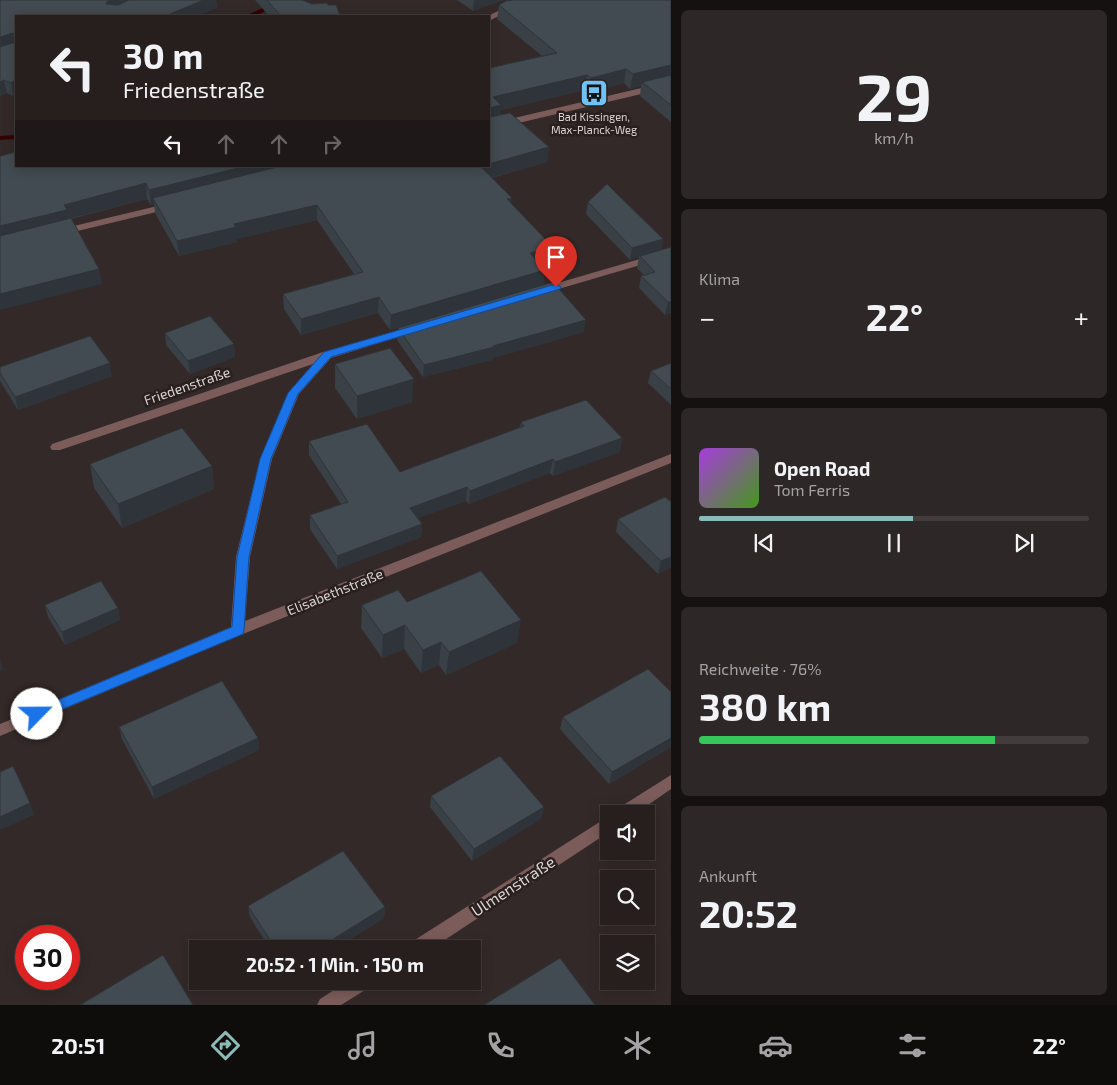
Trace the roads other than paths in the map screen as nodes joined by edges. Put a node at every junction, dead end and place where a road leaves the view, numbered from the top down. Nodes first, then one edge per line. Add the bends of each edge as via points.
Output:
1 (526, 0) edge
2 (490, 18) edge
3 (671, 84) edge
4 (490, 127) edge
5 (184, 202) edge
6 (48, 235) edge
7 (671, 253) edge
8 (528, 295) edge
9 (422, 326) edge
10 (327, 355) junction
11 (56, 447) dead end
12 (671, 458) edge
13 (238, 630) junction
14 (0, 730) edge
15 (671, 781) edge
16 (635, 805) edge
17 (600, 829) edge
18 (430, 940) edge
19 (350, 990) edge
20 (326, 1005) edge

1 - 2 street
3 - 4 street
5 - 6 street
7 - 8 street
9 - 10 street, Friedenstraße
10 - 11 street, Friedenstraße
10 - 13 street via 294,393 266,459 243,557
12 - 13 street, Elisabethstraße
13 - 14 street, Elisabethstraße
15 - 16 street
17 - 18 street, Ulmenstraße
19 - 20 street

